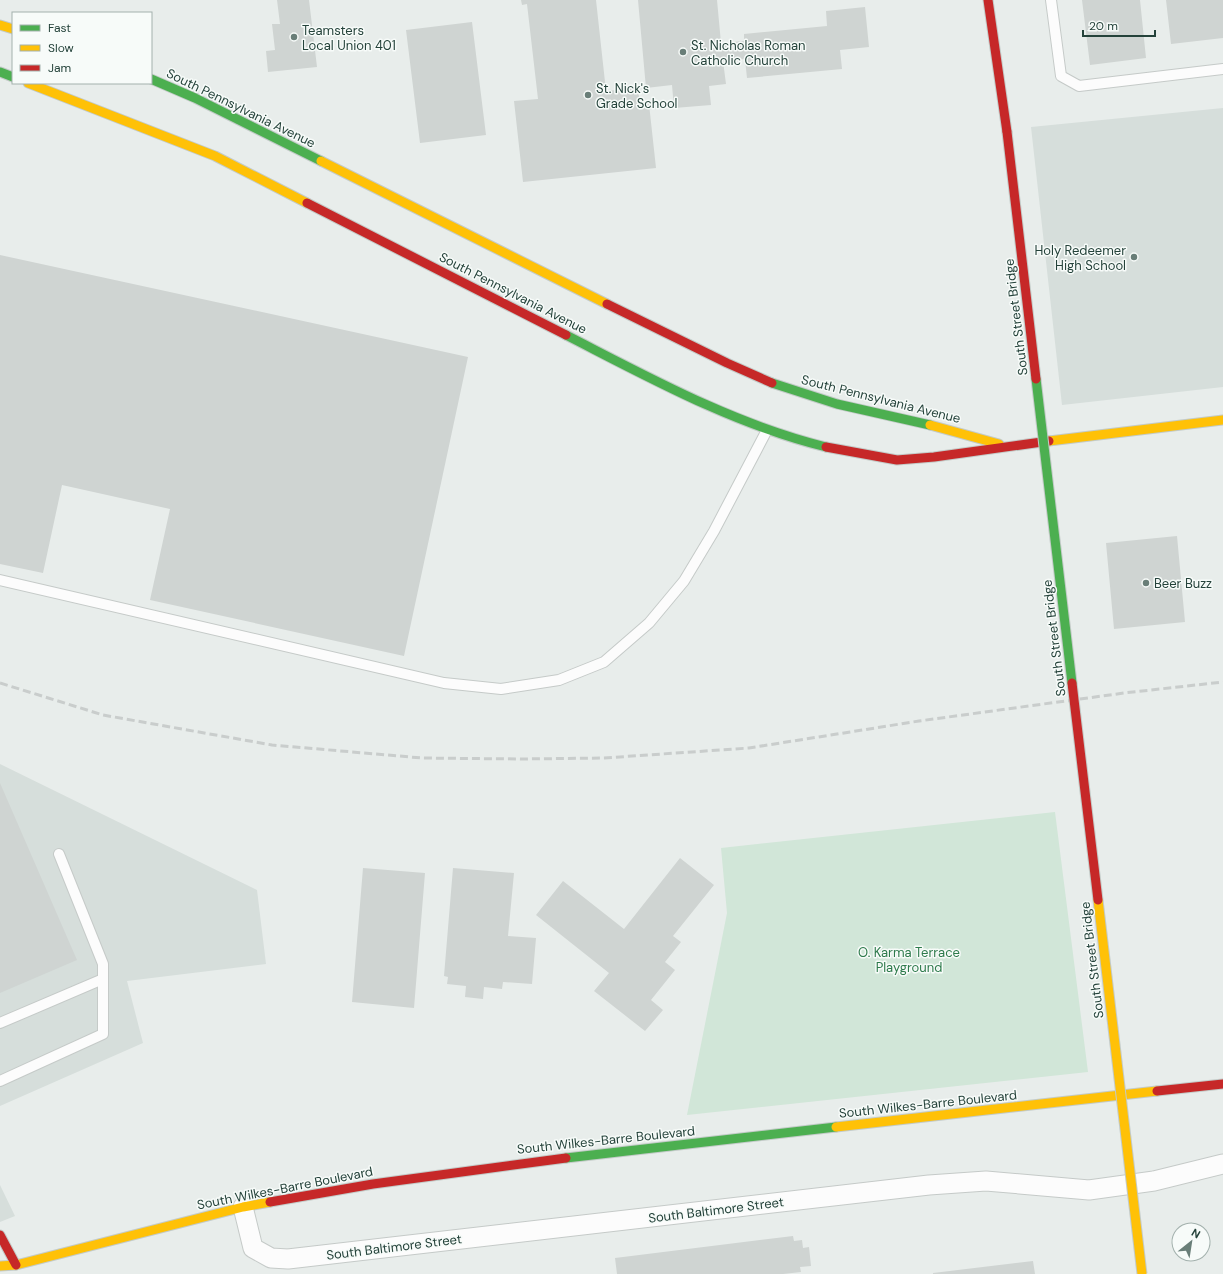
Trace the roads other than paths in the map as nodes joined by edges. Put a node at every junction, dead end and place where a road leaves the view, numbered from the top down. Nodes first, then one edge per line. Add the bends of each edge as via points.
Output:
1 (988, 0) edge
2 (1051, 0) edge
3 (0, 24) edge
4 (12, 29) edge
5 (1223, 69) edge
6 (0, 72) edge
7 (12, 77) edge
8 (152, 79) edge
9 (31, 84) edge
10 (1223, 420) edge
11 (767, 430) junction
12 (1002, 445) junction
13 (0, 580) edge
14 (60, 854) dead end
15 (103, 979) junction
16 (0, 1023) edge
17 (0, 1081) edge
18 (1223, 1084) edge
19 (1223, 1164) edge
20 (243, 1207) junction
21 (0, 1235) edge
22 (12, 1269) edge
23 (1142, 1274) edge

1 - 23 main road, South Street Bridge, bridge via 1007,132
2 - 5 lane via 1061,76 1079,86
3 - 4 main road
6 - 7 main road
8 - 12 main road, South Pennsylvania Avenue via 195,98 727,363 775,384 837,404 949,429
9 - 11 main road, South Pennsylvania Avenue via 216,156 700,403
10 - 12 main road, South Pennsylvania Avenue via 1031,444
11 - 12 main road, South Pennsylvania Avenue via 838,450 900,460 952,456
11 - 13 lane via 714,531 684,581 649,624 604,662 560,680 502,689 444,682
14 - 15 lane via 104,964
15 - 16 lane
15 - 17 lane via 103,1034
18 - 20 main road, South Wilkes-Barre Boulevard via 518,1164 373,1184
19 - 20 street, South Baltimore Street via 1154,1181 1089,1190 986,1182 928,1185 288,1259 271,1258 253,1248
20 - 22 main road, South Wilkes-Barre Boulevard
21 - 22 main road

